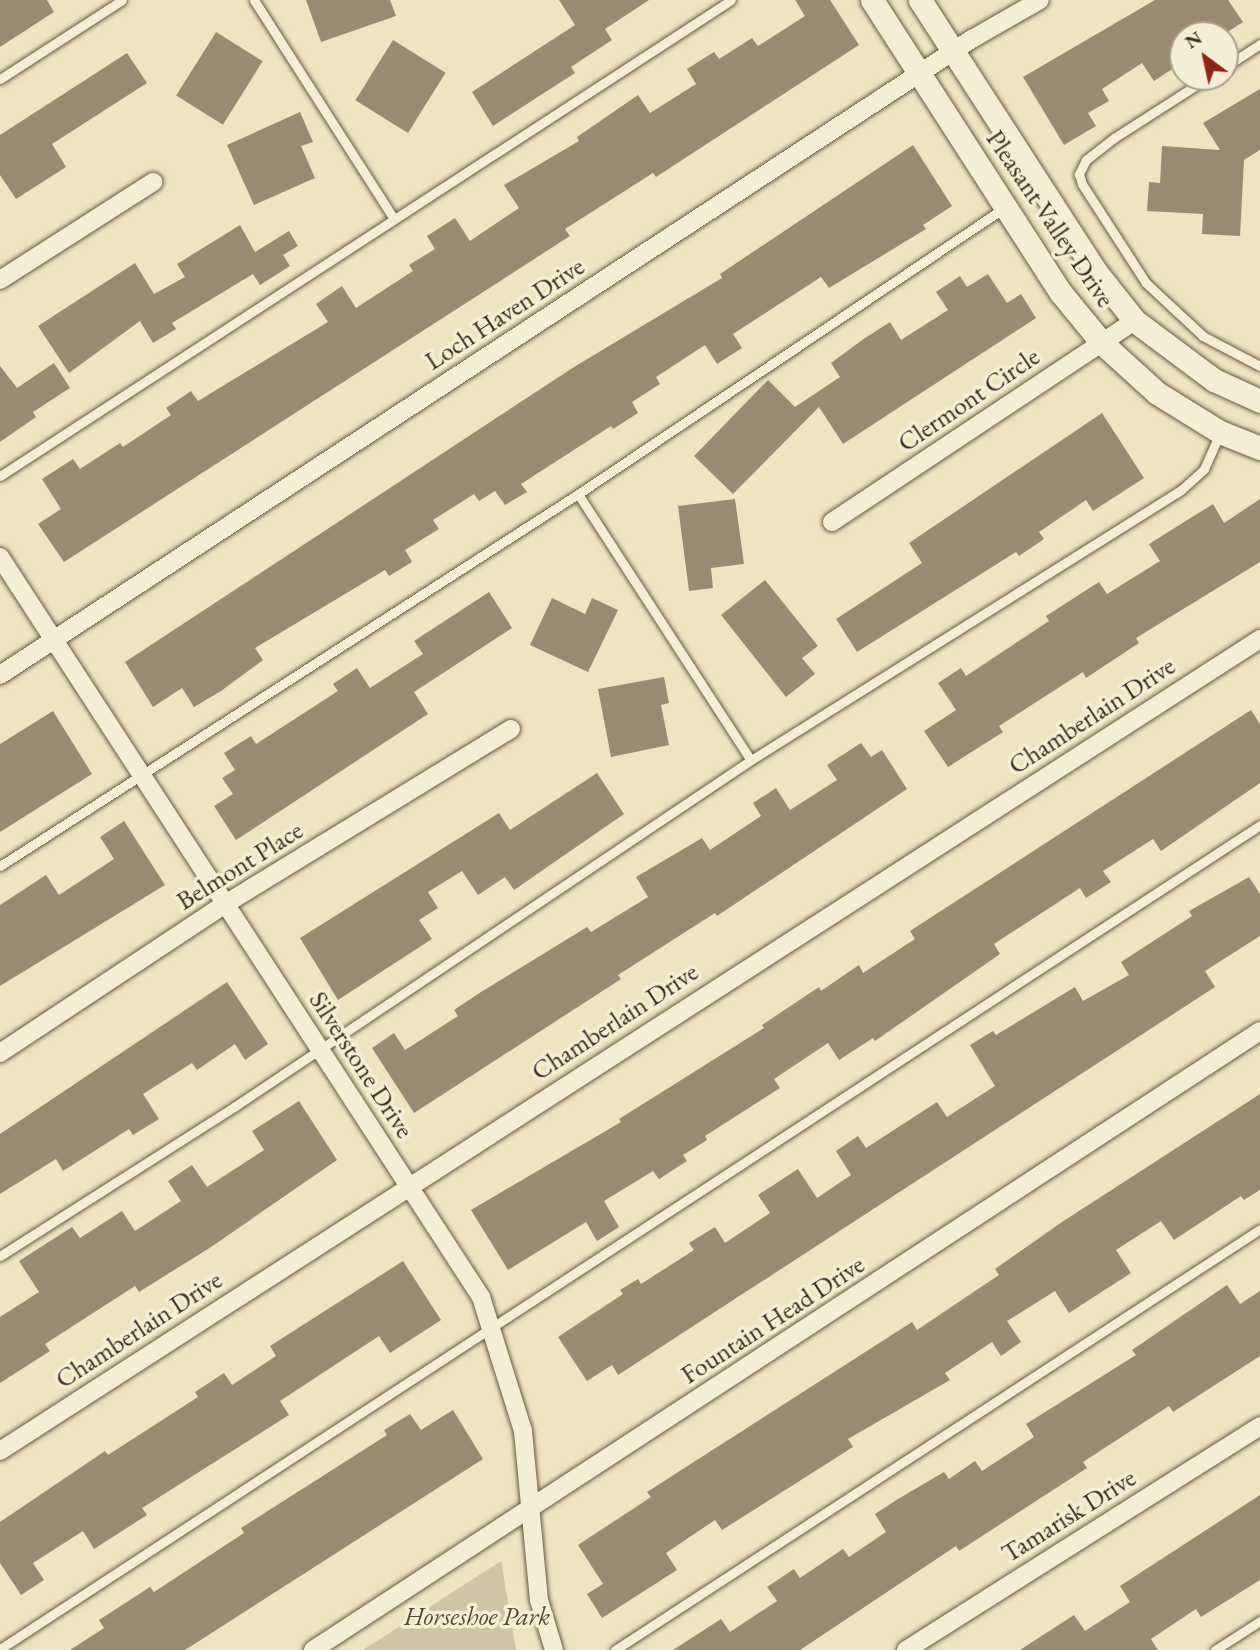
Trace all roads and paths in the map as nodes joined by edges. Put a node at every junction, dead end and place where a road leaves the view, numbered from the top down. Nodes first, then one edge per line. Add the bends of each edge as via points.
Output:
1 (122, 0) edge
2 (254, 0) edge
3 (731, 0) edge
4 (872, 0) edge
5 (920, 0) edge
6 (1040, 0) edge
7 (1260, 44) edge
8 (953, 52) junction
9 (1239, 57) edge
10 (919, 74) junction
11 (0, 79) edge
12 (1187, 91) edge
13 (153, 182) dead end
14 (1006, 207) junction
15 (394, 219) junction
16 (0, 280) edge
17 (1135, 321) junction
18 (1102, 343) junction
19 (1260, 366) edge
20 (1260, 401) edge
21 (1220, 432) junction
22 (1260, 448) edge
23 (0, 476) edge
24 (578, 494) junction
25 (832, 522) dead end
26 (0, 557) edge
27 (1260, 639) edge
28 (54, 640) junction
29 (0, 676) edge
30 (511, 729) dead end
31 (751, 761) junction
32 (143, 775) junction
33 (1260, 825) edge
34 (0, 866) edge
35 (227, 903) junction
36 (1260, 1031) edge
37 (318, 1049) junction
38 (0, 1053) edge
39 (409, 1186) junction
40 (1260, 1229) edge
41 (0, 1256) edge
42 (493, 1329) junction
43 (1260, 1426) edge
44 (0, 1451) edge
45 (531, 1511) junction
46 (1260, 1621) edge
47 (0, 1649) edge
48 (313, 1650) edge
49 (554, 1650) edge
50 (615, 1650) edge
51 (906, 1650) edge
52 (1215, 1650) edge

1 - 11 lane
2 - 15 lane
3 - 15 lane
4 - 10 street, Pleasant Valley Drive
5 - 8 street, Pleasant Valley Drive
6 - 8 street, Loch Haven Drive
7 - 9 lane
8 - 10 street, Loch Haven Drive
8 - 17 street, Pleasant Valley Drive via 1096,272
10 - 14 street, Pleasant Valley Drive
10 - 28 street, Loch Haven Drive
12 - 19 lane via 1114,138 1086,160 1079,174 1146,283 1203,336
13 - 16 street
14 - 18 street, Pleasant Valley Drive via 1061,293
14 - 24 lane
15 - 23 lane
17 - 18 street, Clermont Circle
17 - 20 street, Pleasant Valley Drive via 1214,380
18 - 21 street, Pleasant Valley Drive via 1157,393
18 - 25 street, Clermont Circle
21 - 22 street, Pleasant Valley Drive
21 - 31 lane via 1204,469 1181,489
24 - 31 lane
24 - 32 lane
26 - 28 street, Silverstone Drive
27 - 39 street, Chamberlain Drive
28 - 29 street, Loch Haven Drive
28 - 32 street, Silverstone Drive
30 - 35 street, Belmont Place
31 - 37 lane
32 - 34 lane
32 - 35 street, Silverstone Drive
33 - 42 lane
35 - 37 street, Silverstone Drive
35 - 38 street, Belmont Place
36 - 45 street, Fountain Head Drive
37 - 39 street, Silverstone Drive
37 - 41 lane
39 - 42 street, Silverstone Drive via 481,1297
39 - 44 street, Chamberlain Drive
40 - 50 lane
42 - 45 street, Silverstone Drive via 523,1431
42 - 47 lane
43 - 51 street, Tamarisk Drive
45 - 48 street, Fountain Head Drive
45 - 49 street, Silverstone Drive via 539,1600
46 - 52 lane

